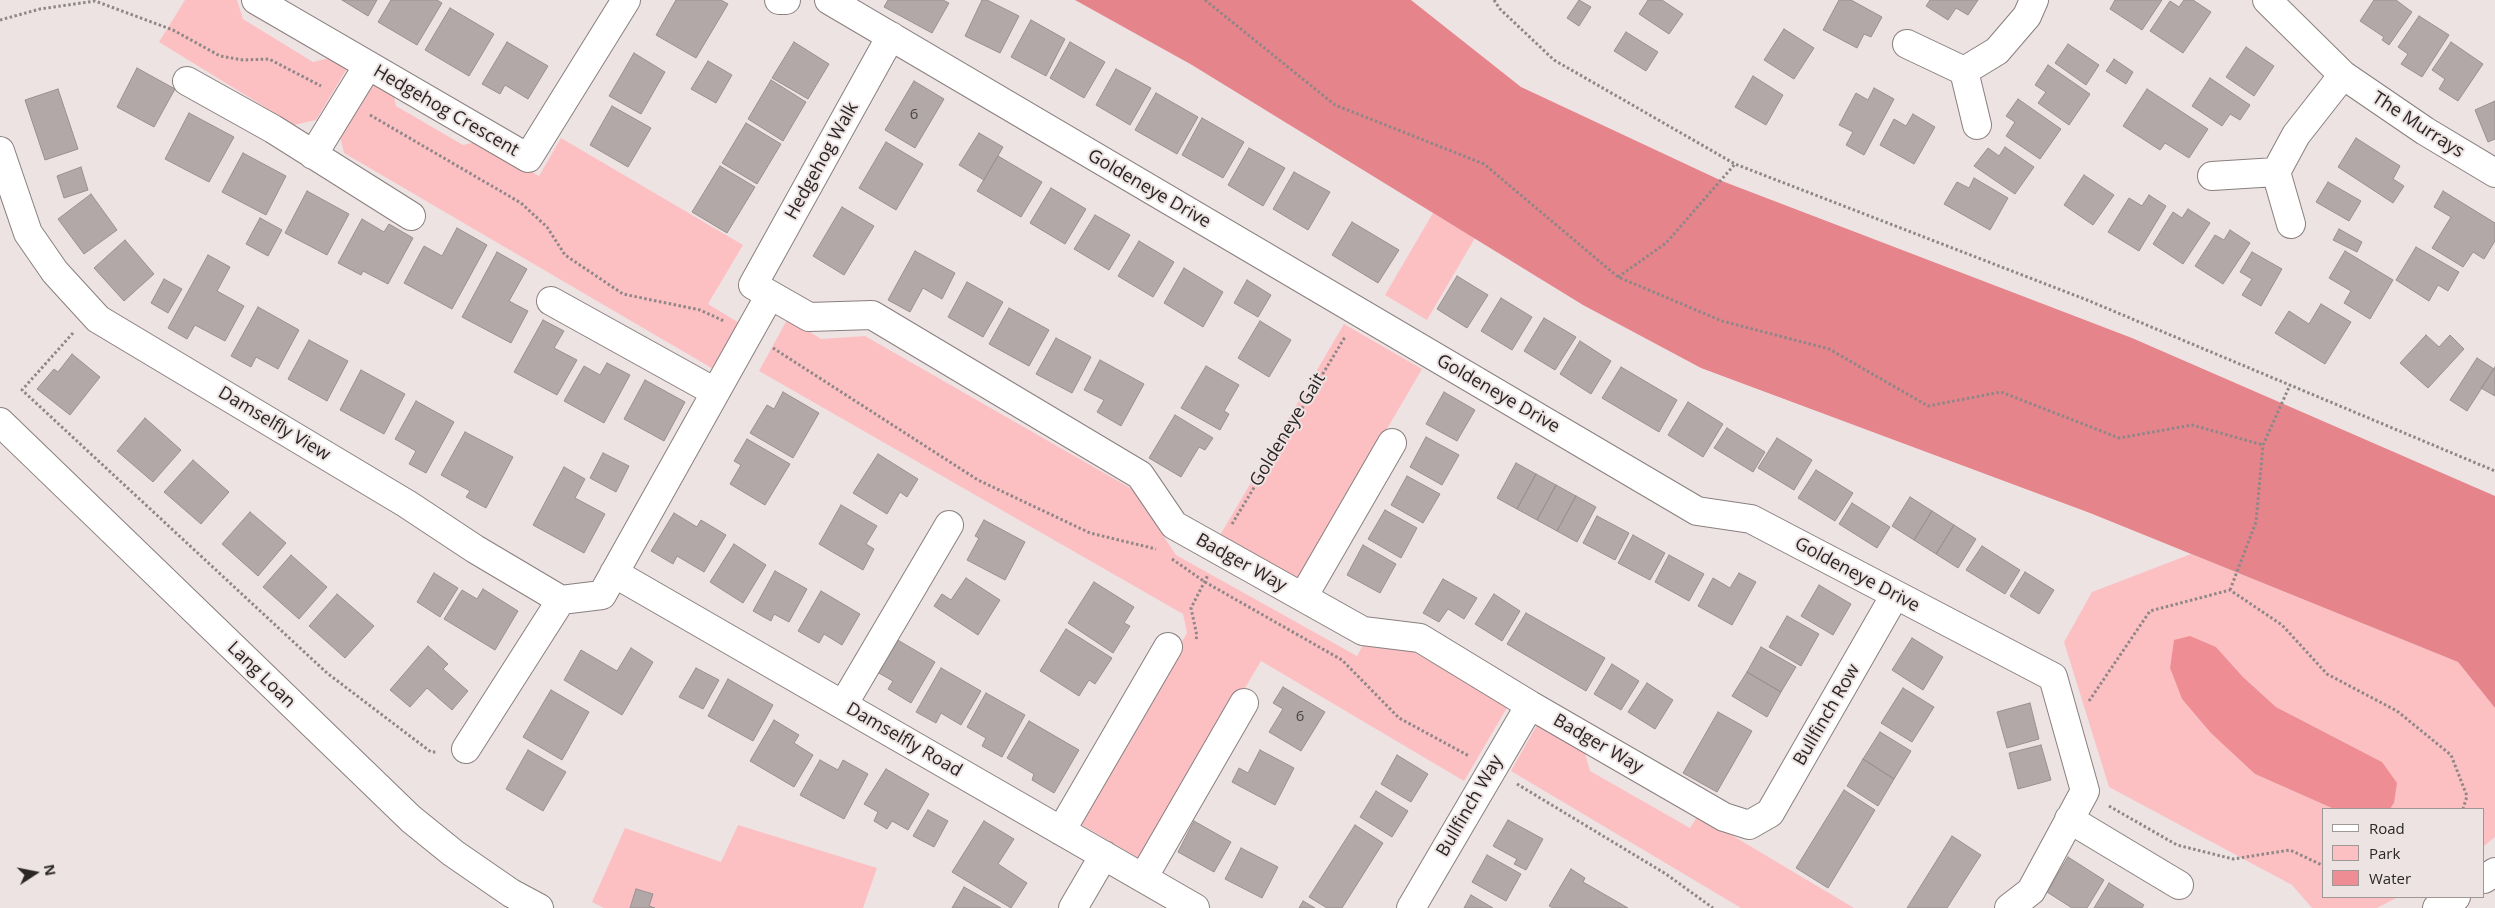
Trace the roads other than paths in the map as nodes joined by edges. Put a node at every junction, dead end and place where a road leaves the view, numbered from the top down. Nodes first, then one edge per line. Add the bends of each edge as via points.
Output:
1 (256, 0) edge
2 (626, 0) edge
3 (779, 0) edge
4 (786, 0) edge
5 (829, 0) edge
6 (2034, 0) edge
7 (2267, 0) edge
8 (890, 36) junction
9 (1907, 44) dead end
10 (367, 67) junction
11 (1964, 71) junction
12 (2343, 75) junction
13 (187, 81) dead end
14 (1977, 125) dead end
15 (0, 151) edge
16 (313, 155) junction
17 (2276, 172) junction
18 (2495, 173) edge
19 (2212, 176) dead end
20 (411, 216) dead end
21 (2291, 224) dead end
22 (762, 290) junction
23 (551, 301) dead end
24 (715, 392) junction
25 (0, 422) edge
26 (1392, 443) dead end
27 (948, 525) dead end
28 (614, 573) junction
29 (1895, 595) junction
30 (1303, 598) junction
31 (561, 600) junction
32 (1168, 647) dead end
33 (1244, 703) dead end
34 (1530, 704) junction
35 (843, 705) junction
36 (466, 749) road end
37 (2069, 819) junction
38 (1749, 825) joint
39 (1061, 831) junction
40 (1104, 855) junction
41 (1143, 878) junction
42 (2179, 885) dead end
43 (2454, 898) edge
44 (539, 908) edge
45 (1073, 908) edge
46 (1195, 908) edge
47 (1410, 908) edge
48 (2009, 908) edge
49 (2437, 908) edge

1 - 10 street, Hedgehog Crescent
2 - 10 street, Hedgehog Crescent via 528,158
3 - 4 street
5 - 8 street, Goldeneye Drive
6 - 11 street via 2027,16 1997,52
7 - 12 street, The Murrays
8 - 22 street, Hedgehog Walk
8 - 29 street, Goldeneye Drive via 1696,511 1751,519
9 - 11 street
10 - 16 street
11 - 14 street
12 - 17 street via 2296,134
12 - 18 street, The Murrays via 2425,132
13 - 16 street
15 - 31 street, Damselfly View via 28,233 54,272 98,319 408,504 475,549
16 - 20 street
17 - 19 street
17 - 21 street
22 - 24 street, Hedgehog Walk via 749,332
22 - 30 street, Badger Way via 809,317 872,315 1140,475 1174,525
23 - 24 street
24 - 28 street, Hedgehog Walk
25 - 44 street, Lang Loan via 411,819 453,854
26 - 30 street
27 - 35 street
28 - 31 street via 602,595
28 - 35 street, Damselfly Road
29 - 37 street, Goldeneye Drive via 2053,677 2085,791
29 - 38 street, Bullfinch Row via 1770,813
30 - 34 street, Badger Way via 1363,631 1420,638
31 - 36 street
32 - 39 street
33 - 41 street
34 - 38 street, Badger Way via 1724,817
34 - 47 street, Bullfinch Way
35 - 39 street, Damselfly Road
37 - 42 street
37 - 48 street via 2030,891
39 - 40 street, Damselfly Road
40 - 41 street, Damselfly Road
40 - 45 street
41 - 46 street, Damselfly Road
43 - 49 street

